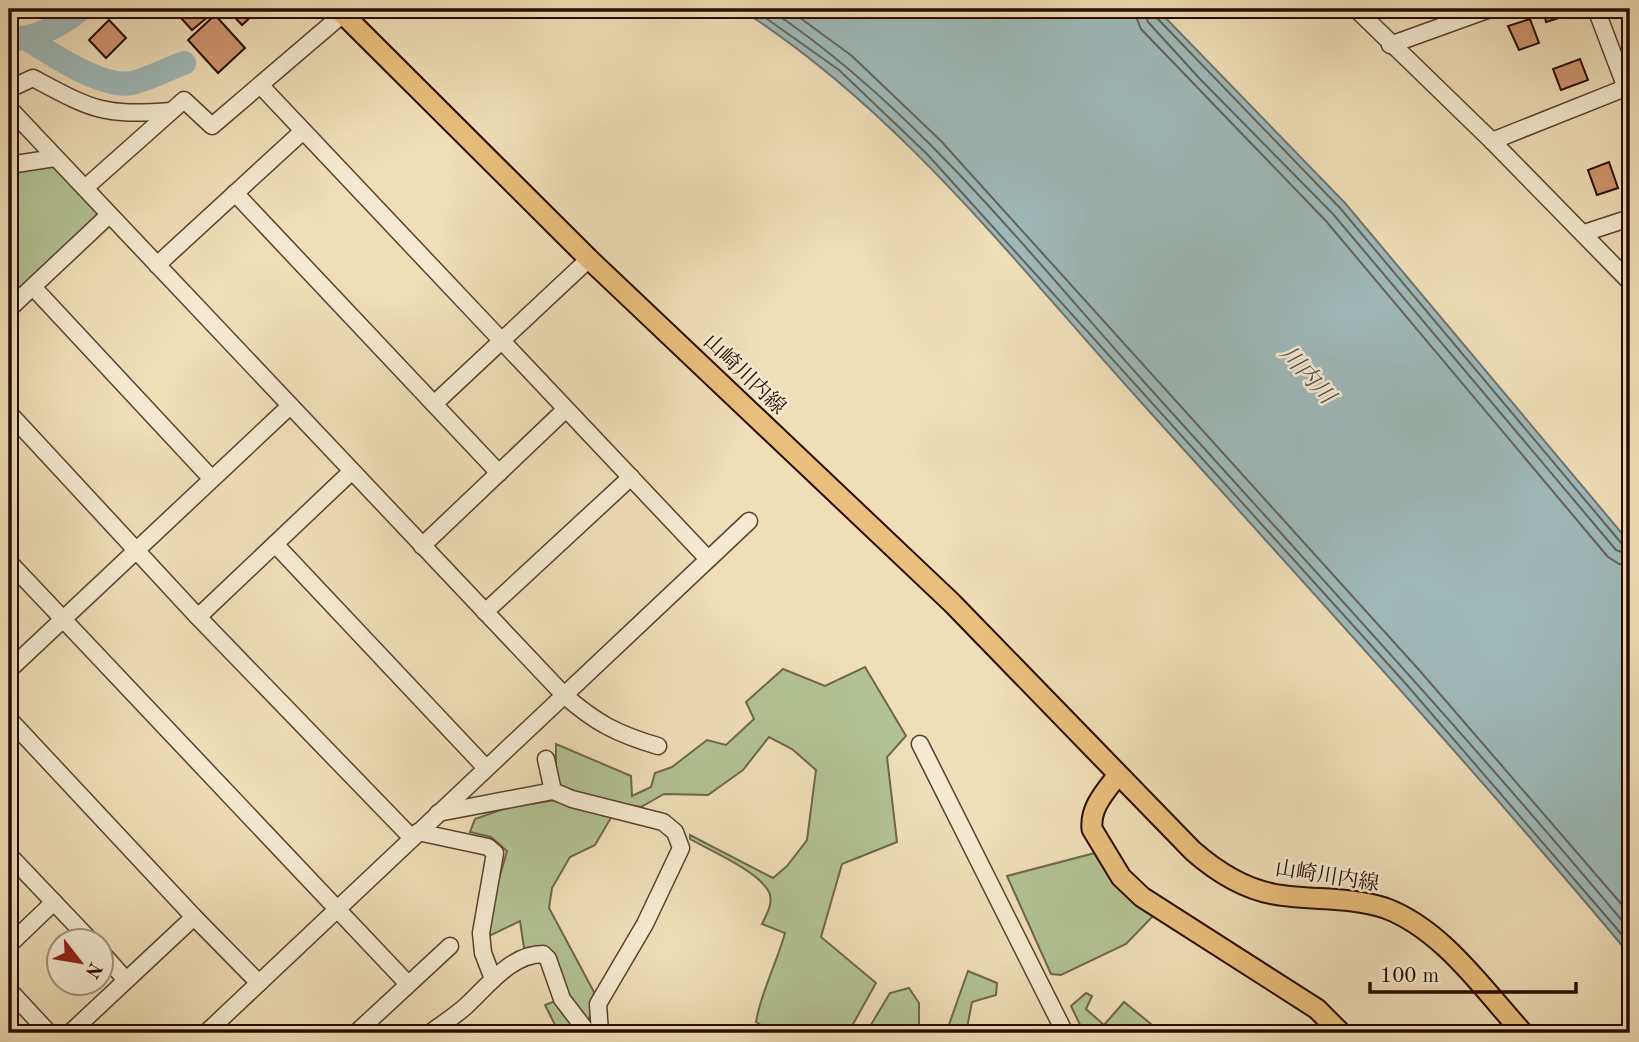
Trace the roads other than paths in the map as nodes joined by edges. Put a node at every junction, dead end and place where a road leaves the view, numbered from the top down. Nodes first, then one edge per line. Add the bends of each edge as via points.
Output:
1 (1356, 9) edge
2 (1490, 9) edge
3 (1597, 9) edge
4 (341, 11) edge
5 (1467, 12) edge
6 (1390, 45) junction
7 (261, 86) junction
8 (1628, 87) edge
9 (9, 89) edge
10 (9, 108) edge
11 (171, 111) junction
12 (303, 131) junction
13 (1492, 141) junction
14 (55, 158) junction
15 (9, 166) edge
16 (85, 188) junction
17 (235, 193) junction
18 (110, 215) junction
19 (1630, 218) edge
20 (1584, 233) junction
21 (589, 259) junction
22 (157, 265) junction
23 (1630, 282) edge
24 (33, 287) junction
25 (9, 309) edge
26 (502, 341) junction
27 (434, 404) junction
28 (290, 406) junction
29 (566, 409) junction
30 (9, 413) edge
31 (352, 471) junction
32 (499, 473) junction
33 (631, 477) junction
34 (211, 478) junction
35 (749, 521) dead end
36 (275, 544) junction
37 (422, 546) junction
38 (137, 549) junction
39 (708, 559) junction
40 (9, 562) edge
41 (485, 612) junction
42 (198, 617) junction
43 (62, 619) junction
44 (9, 670) edge
45 (564, 695) junction
46 (9, 719) edge
47 (920, 744) dead end
48 (658, 746) dead end
49 (546, 759) dead end
50 (486, 768) junction
51 (1117, 776) junction
52 (553, 791) junction
53 (439, 813) junction
54 (415, 835) junction
55 (9, 855) edge
56 (54, 902) junction
57 (337, 909) junction
58 (194, 918) junction
59 (77, 926) edge
60 (9, 945) edge
61 (450, 946) dead end
62 (116, 969) edge
63 (125, 979) junction
64 (493, 979) junction
65 (259, 983) junction
66 (408, 984) junction
67 (9, 990) edge
68 (49, 1033) edge
69 (70, 1033) edge
70 (206, 1033) edge
71 (356, 1033) edge
72 (430, 1033) edge
73 (588, 1033) edge
74 (600, 1033) edge
75 (1065, 1033) edge
76 (1341, 1033) edge
77 (1523, 1033) edge

1 - 6 street
2 - 5 street
3 - 8 street
4 - 7 street
4 - 21 main road, 山崎川内線
5 - 6 street
6 - 13 street
7 - 11 street via 212,126 184,100
7 - 12 street
8 - 13 street
9 - 11 street via 33,78 91,109 113,114
10 - 14 street
11 - 16 street
12 - 17 street
12 - 26 street
13 - 20 street
14 - 15 street
14 - 16 street
16 - 18 street
17 - 22 street
17 - 27 street
18 - 22 street
18 - 24 street
19 - 20 street
20 - 23 street
21 - 26 street
21 - 51 main road, 山崎川内線 via 952,603
22 - 28 street
24 - 25 street
24 - 34 street
26 - 27 street
26 - 29 street
27 - 32 street
28 - 31 street
28 - 34 street
29 - 32 street
29 - 33 street
30 - 38 street
31 - 36 street
31 - 37 street
32 - 37 street
33 - 39 street
33 - 41 street
34 - 38 street
35 - 39 street
36 - 42 street
36 - 50 street
37 - 41 street
38 - 42 street
38 - 43 street
39 - 45 street
40 - 43 street
41 - 45 street
42 - 54 street
43 - 44 street
43 - 57 street
45 - 48 street via 594,721
45 - 50 street
46 - 58 street
47 - 75 street
49 - 52 street
50 - 53 street
51 - 76 main road via 1091,819 1092,829 1121,877 1142,897 1317,1009
51 - 77 main road, 山崎川内線 via 1194,851 1231,880 1273,894 1384,908 1407,919 1432,936
52 - 53 street
52 - 74 street via 663,822 675,832 681,848 645,924 598,1004
53 - 54 street
54 - 57 street
54 - 64 street via 488,847 495,853 481,933
55 - 56 street
56 - 59 street
56 - 60 street
57 - 65 street
57 - 66 street
58 - 63 street
58 - 65 street
61 - 66 street
62 - 63 street
63 - 69 street
64 - 72 street
64 - 73 street via 523,958 543,954 562,999
65 - 70 street
66 - 71 street
67 - 68 street

